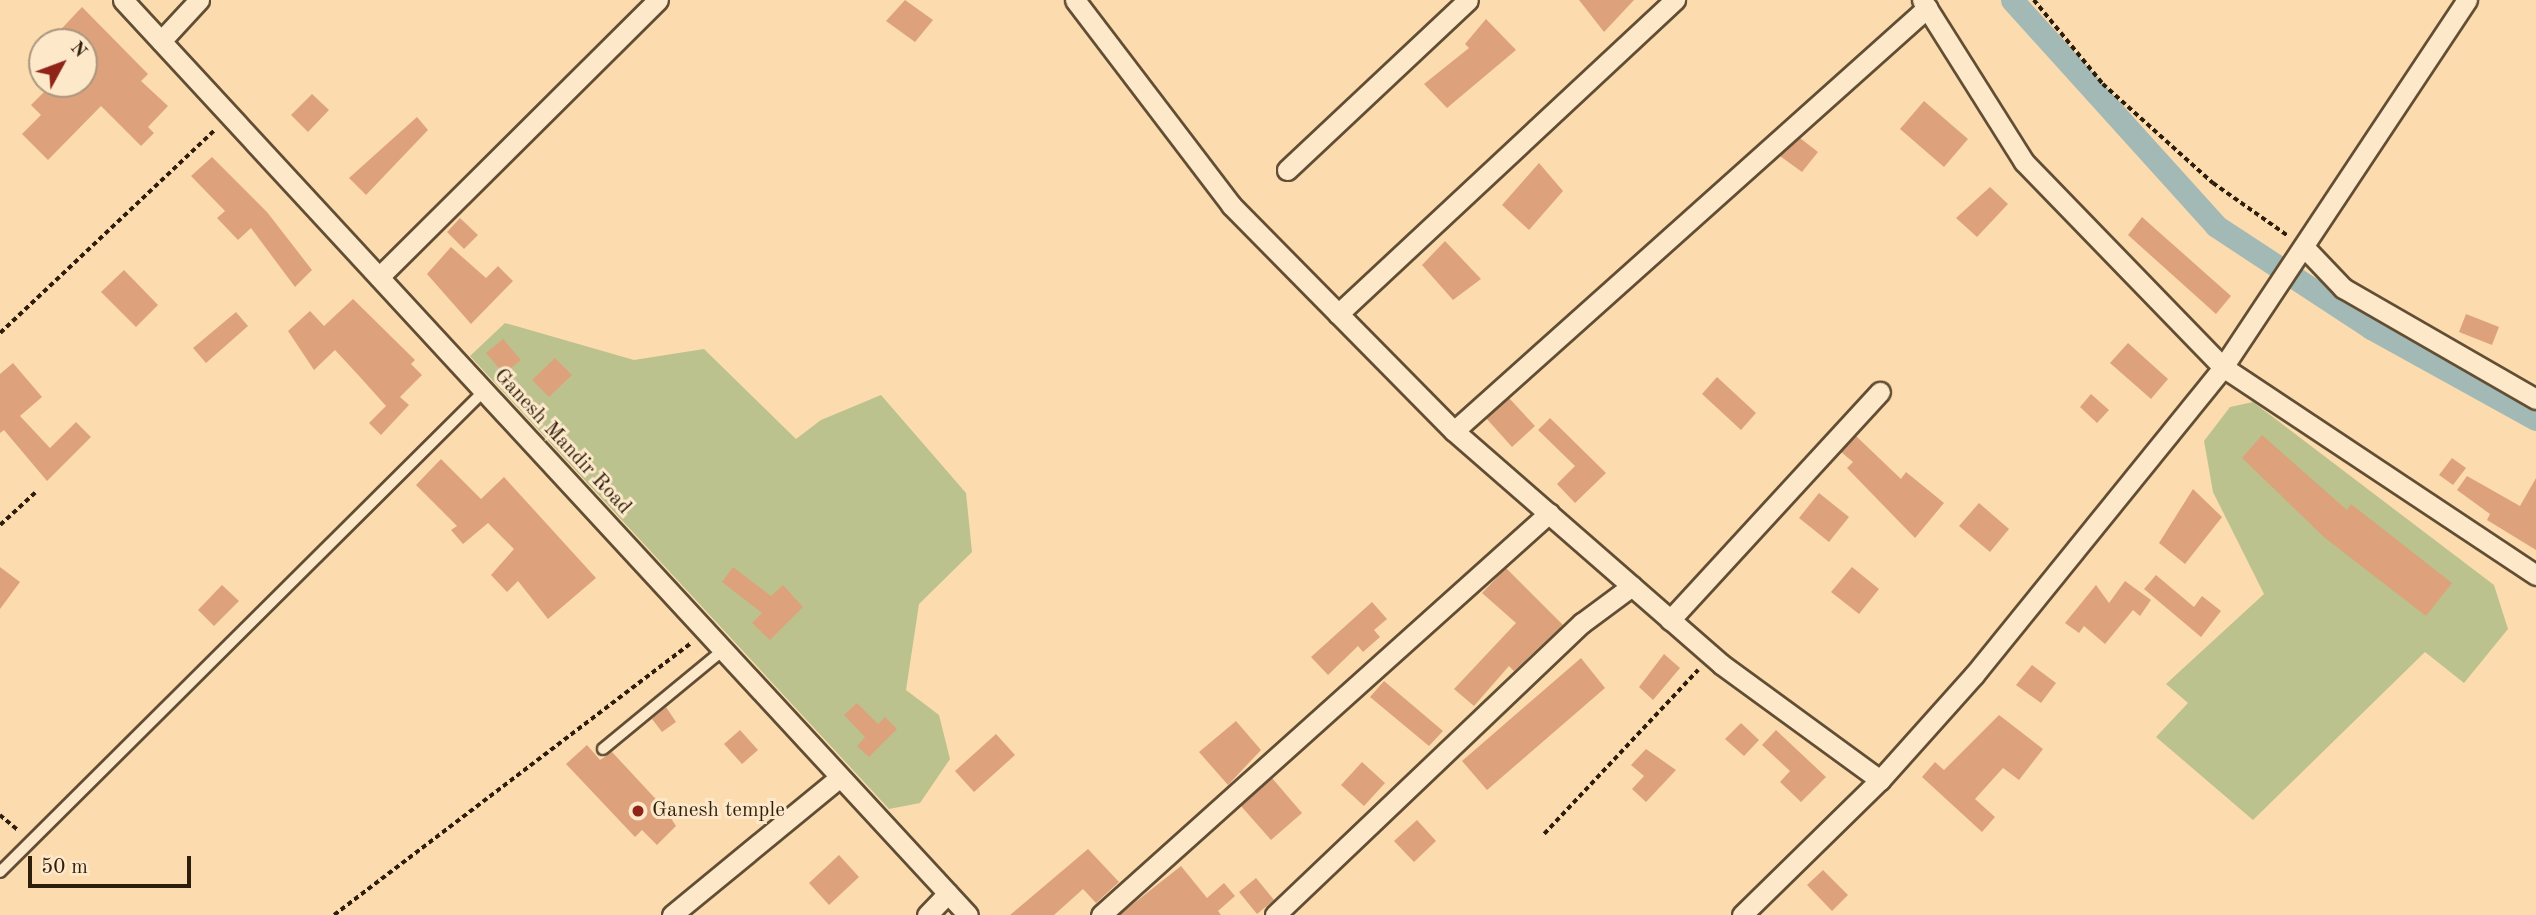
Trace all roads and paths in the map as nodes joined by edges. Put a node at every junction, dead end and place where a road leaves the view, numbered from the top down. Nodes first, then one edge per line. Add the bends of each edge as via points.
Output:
1 (123, 0) edge
2 (199, 0) edge
3 (659, 0) edge
4 (1075, 0) edge
5 (1468, 0) edge
6 (1675, 0) edge
7 (2034, 0) edge
8 (2467, 0) edge
9 (1924, 4) edge
10 (161, 41) junction
11 (230, 116) junction
12 (1287, 170) dead end
13 (2300, 252) junction
14 (379, 277) junction
15 (1338, 314) junction
16 (0, 333) edge
17 (2223, 367) junction
18 (484, 391) junction
19 (1880, 392) dead end
20 (2536, 399) edge
21 (1454, 431) junction
22 (37, 491) dead end
23 (1549, 513) junction
24 (0, 525) edge
25 (2536, 575) edge
26 (1632, 586) junction
27 (1670, 620) junction
28 (706, 631) junction
29 (723, 650) junction
30 (1712, 656) junction
31 (603, 749) dead end
32 (841, 777) junction
33 (1880, 780) junction
34 (0, 815) edge
35 (15, 831) dead end
36 (1544, 834) dead end
37 (0, 872) edge
38 (947, 893) junction
39 (334, 915) edge
40 (672, 915) edge
41 (927, 915) edge
42 (968, 915) edge
43 (1101, 915) edge
44 (1275, 915) edge
45 (1742, 915) edge

1 - 10 street, Ganesh Mandir Road
2 - 10 street
3 - 14 street
4 - 15 street via 1230,205
5 - 12 street
6 - 15 street
7 - 13 path via 2103,84 2213,183
8 - 13 street
9 - 17 street via 2024,162
9 - 21 street
10 - 11 street, Ganesh Mandir Road
11 - 14 street, Ganesh Mandir Road
11 - 16 path
13 - 17 street
13 - 20 street via 2343,288
14 - 18 street, Ganesh Mandir Road
15 - 21 street
17 - 25 street
17 - 33 street via 1975,675
18 - 28 street, Ganesh Mandir Road
18 - 37 lane
19 - 27 street
21 - 23 street
22 - 24 path
23 - 26 street
23 - 43 street
26 - 27 street
26 - 44 street via 1582,623
27 - 30 street
28 - 29 street, Ganesh Mandir Road
28 - 39 path
29 - 31 lane
29 - 32 street, Ganesh Mandir Road
30 - 33 street
30 - 36 path
32 - 38 street, Ganesh Mandir Road
32 - 40 street
33 - 45 street
34 - 35 path
38 - 41 street
38 - 42 street, Ganesh Mandir Road

